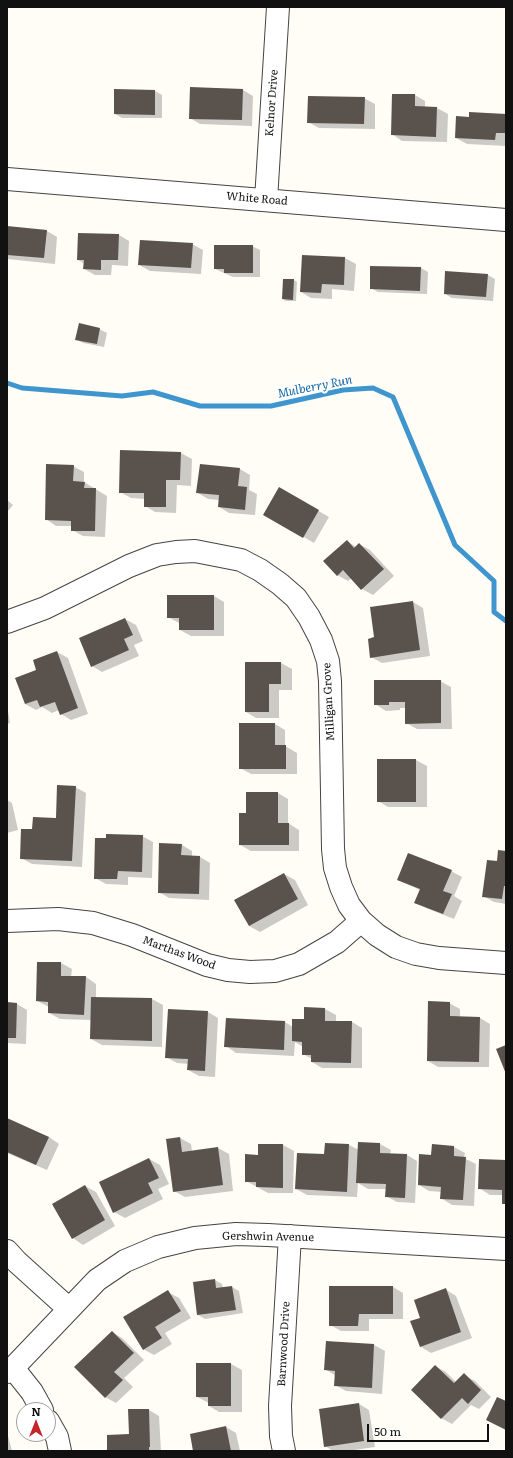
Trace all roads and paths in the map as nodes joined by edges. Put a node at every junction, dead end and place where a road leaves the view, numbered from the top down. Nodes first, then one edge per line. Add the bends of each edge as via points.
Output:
1 (278, 7) edge
2 (7, 179) edge
3 (266, 200) junction
4 (506, 220) edge
5 (7, 622) edge
6 (361, 920) junction
7 (7, 921) edge
8 (506, 963) edge
9 (290, 1236) junction
10 (506, 1249) edge
11 (7, 1251) edge
12 (69, 1309) junction
13 (10, 1370) edge
14 (38, 1402) edge
15 (56, 1434) edge
16 (60, 1451) edge
17 (284, 1451) edge

1 - 3 street, Kelnor Drive
2 - 3 street, White Road
3 - 4 street, White Road
5 - 6 street, Milligan Grove via 45,608 129,566 156,555 176,552 195,551 241,560 280,584 296,598 309,617 328,661 335,868 349,904
6 - 7 street, Marthas Wood via 337,942 298,964 275,971 250,972 228,970 207,964 132,935 92,923 58,919
6 - 8 street, Milligan Grove via 377,935 396,947 416,954
9 - 10 street, Gershwin Avenue
9 - 12 street, Gershwin Avenue via 236,1234 195,1238 158,1247 124,1261 97,1280
9 - 17 street, Barnwood Drive via 280,1406
11 - 12 street
12 - 13 street, Gershwin Avenue
13 - 14 street via 32,1392
15 - 16 street

